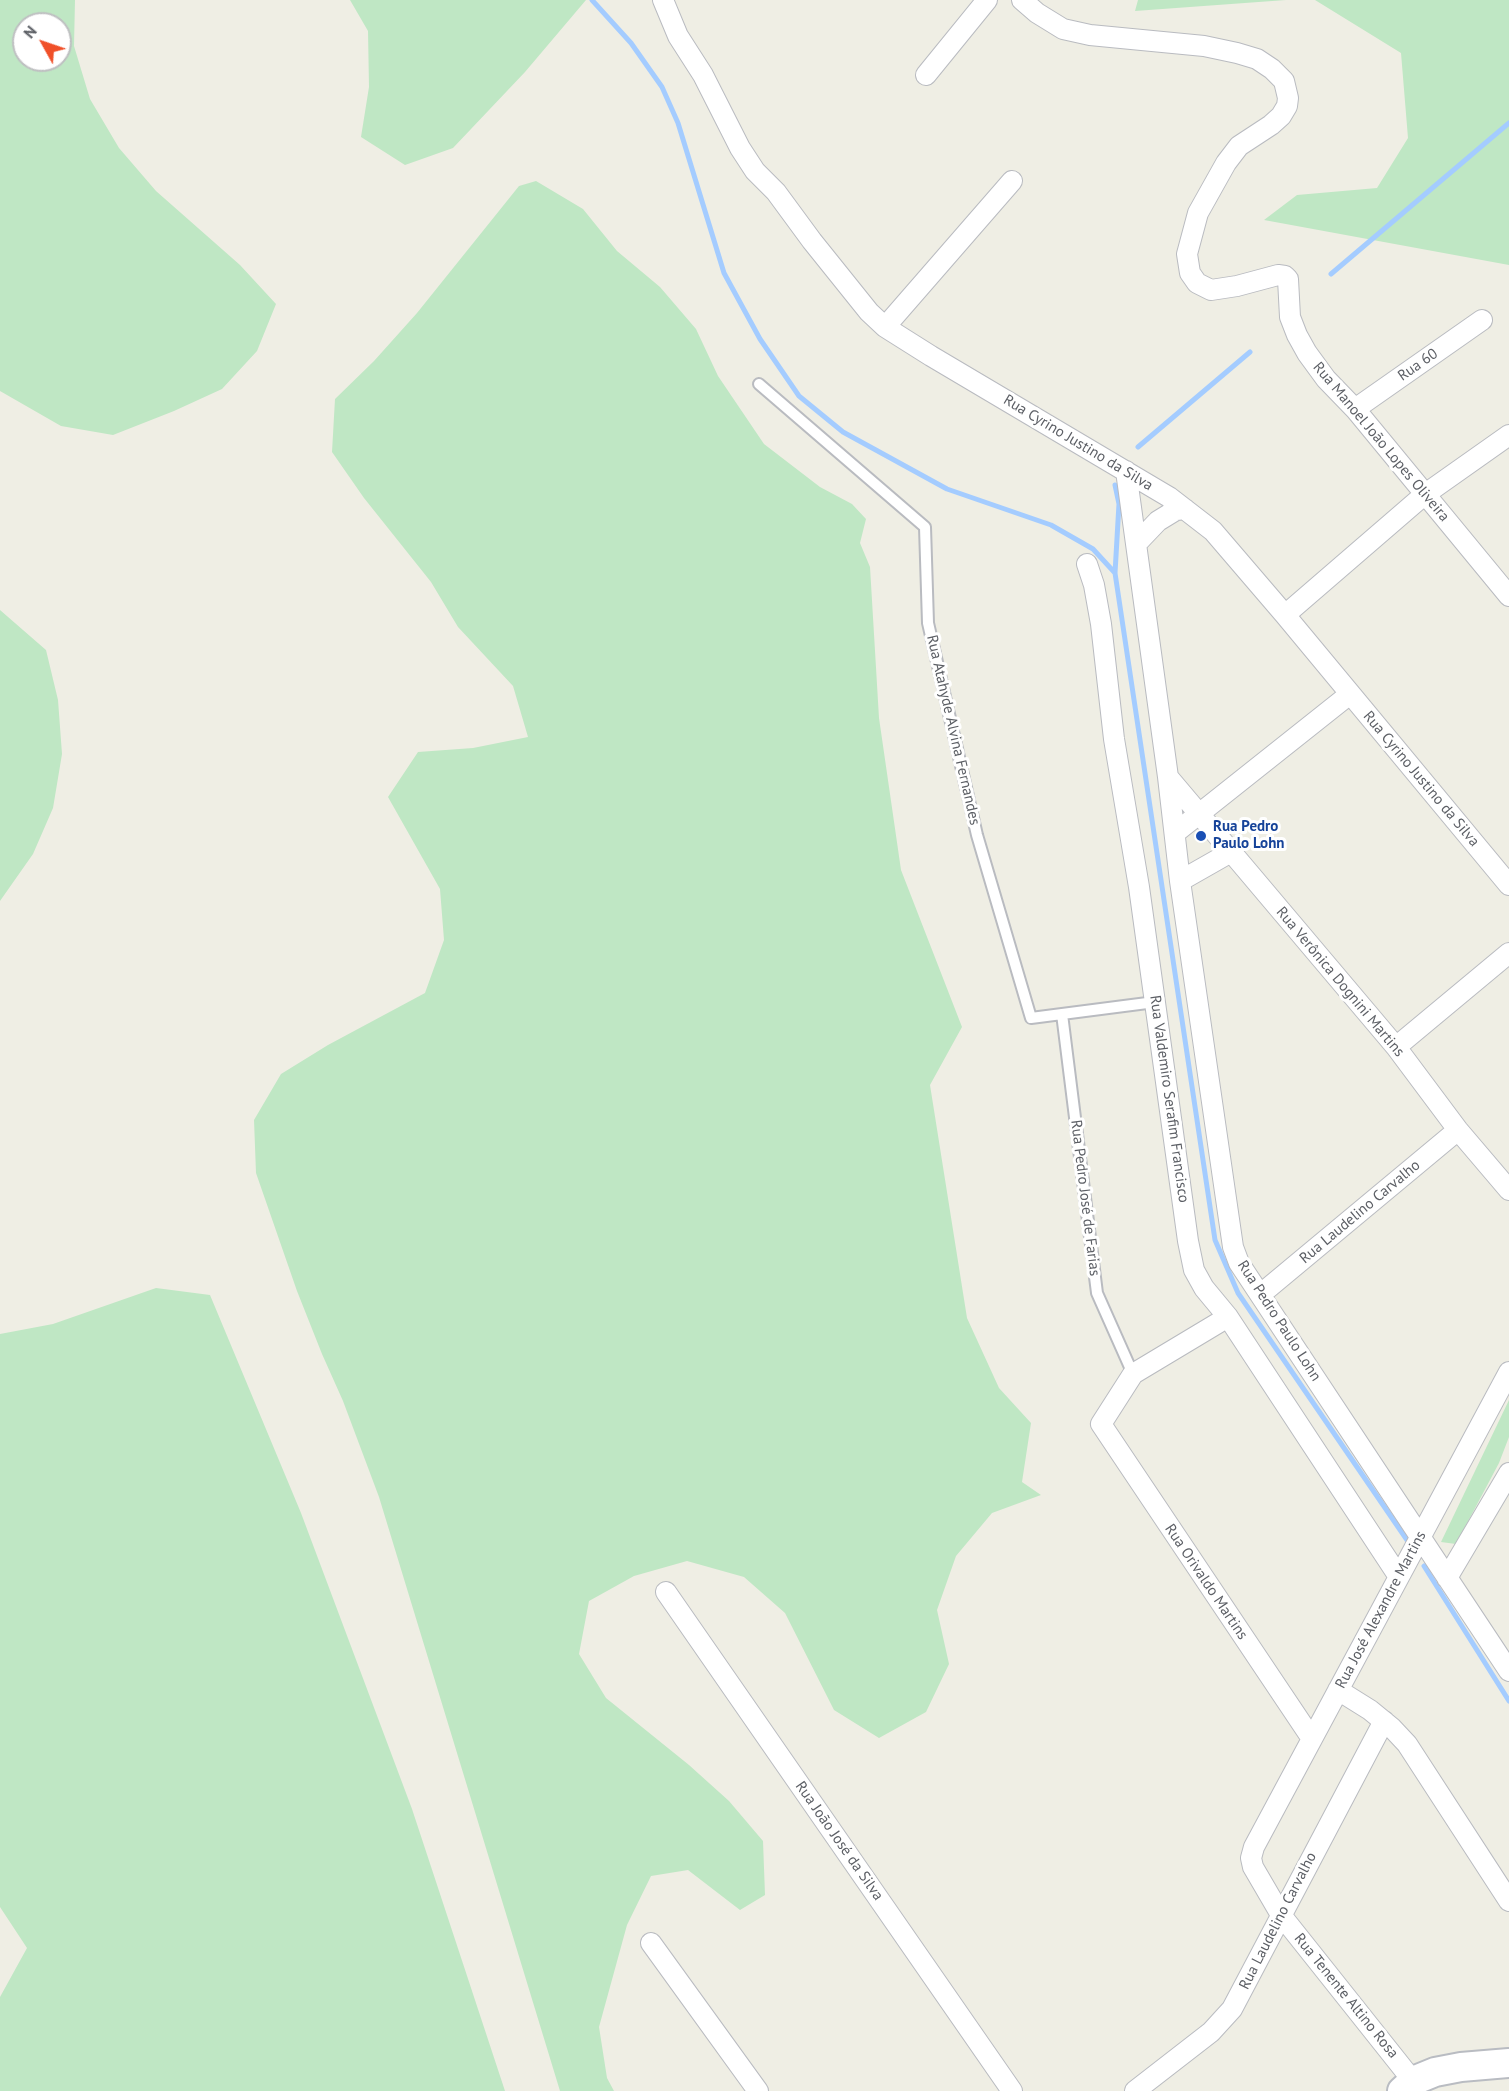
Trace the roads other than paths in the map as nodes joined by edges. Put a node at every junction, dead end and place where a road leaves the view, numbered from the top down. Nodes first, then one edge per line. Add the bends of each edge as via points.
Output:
1 (663, 0) edge
2 (987, 0) edge
3 (1022, 0) edge
4 (926, 75) dead end
5 (1012, 181) dead end
6 (1482, 320) dead end
7 (885, 327) junction
8 (759, 384) dead end
9 (1355, 409) junction
10 (1509, 435) edge
11 (1126, 471) junction
12 (1424, 495) junction
13 (1185, 509) junction
14 (1137, 543) junction
15 (1087, 564) dead end
16 (1509, 596) edge
17 (1285, 615) junction
18 (1350, 694) junction
19 (1168, 777) junction
20 (1200, 814) junction
21 (1175, 834) junction
22 (1231, 852) junction
23 (1180, 881) junction
24 (1509, 885) edge
25 (1509, 953) edge
26 (1155, 1002) junction
27 (1062, 1014) junction
28 (1396, 1047) junction
29 (1458, 1130) junction
30 (1509, 1190) edge
31 (1261, 1294) junction
32 (1228, 1317) junction
33 (1509, 1372) edge
34 (1133, 1374) junction
35 (1509, 1473) edge
36 (1420, 1538) junction
37 (1399, 1577) junction
38 (1447, 1578) junction
39 (666, 1592) dead end
40 (1509, 1671) edge
41 (1338, 1690) junction
42 (1384, 1721) junction
43 (1312, 1739) junction
44 (1254, 1847) joint
45 (1509, 1901) edge
46 (1281, 1915) junction
47 (651, 1943) dead end
48 (1509, 2063) edge
49 (1407, 2086) edge
50 (758, 2091) edge
51 (1012, 2091) edge
52 (1135, 2091) edge

1 - 7 street, Rua Cyrino Justino da Silva via 678,36 755,171 777,192 856,298
2 - 4 street
3 - 9 street, Rua Manoel João Lopes Oliveira via 1063,29 1090,36 1204,46 1237,53 1257,59 1284,81 1288,98 1281,116 1239,146 1198,213 1187,254 1190,273 1197,283 1211,290 1285,276 1290,317 1297,335 1326,379
5 - 7 street
6 - 9 street, Rua 60
7 - 11 street, Rua Cyrino Justino da Silva
8 - 27 lane, Rua Atahyde Alvina Fernandes via 925,527 928,622 977,835 1031,1018
9 - 12 street, Rua Manoel João Lopes Oliveira
10 - 12 street
11 - 13 street, Rua Cyrino Justino da Silva
11 - 14 street, Rua Pedro Paulo Lohn
12 - 16 street, Rua Manoel João Lopes Oliveira
12 - 17 street
13 - 14 street via 1167,514
13 - 17 street, Rua Cyrino Justino da Silva via 1213,531
14 - 19 street, Rua Pedro Paulo Lohn
15 - 26 street, Rua Valdemiro Serafim Francisco via 1096,595
17 - 18 street, Rua Cyrino Justino da Silva
18 - 20 street
18 - 24 street, Rua Cyrino Justino da Silva
19 - 20 street, Rua Verônica Dognini Martins
19 - 21 street, Rua Pedro Paulo Lohn
20 - 21 street
20 - 22 street, Rua Verônica Dognini Martins
21 - 23 street, Rua Pedro Paulo Lohn
22 - 23 street
22 - 28 street, Rua Verônica Dognini Martins
23 - 31 street, Rua Pedro Paulo Lohn via 1233,1247 1239,1263
25 - 28 street
26 - 27 lane, Rua Atahyde Alvina Fernandes
26 - 32 street, Rua Valdemiro Serafim Francisco via 1194,1270
27 - 34 lane, Rua Pedro José de Farias via 1097,1293
28 - 29 street, Rua Verônica Dognini Martins
29 - 30 street, Rua Verônica Dognini Martins
29 - 31 street, Rua Laudelino Carvalho
31 - 36 street, Rua Pedro Paulo Lohn
32 - 34 street
32 - 37 street, Rua Valdemiro Serafim Francisco
33 - 36 street, Rua José Alexandre Martins
34 - 43 street, Rua Orivaldo Martins via 1101,1424
35 - 38 street
36 - 37 street, Rua José Alexandre Martins
36 - 38 street, Rua Pedro Paulo Lohn
37 - 41 street, Rua José Alexandre Martins
38 - 40 street, Rua Pedro Paulo Lohn
39 - 51 street, Rua João José da Silva
41 - 42 street
41 - 43 street, Rua José Alexandre Martins
42 - 45 street via 1407,1744
42 - 46 street, Rua Laudelino Carvalho
43 - 44 street, Rua José Alexandre Martins
44 - 46 street, Rua Tenente Altino Rosa via 1253,1867
46 - 49 street, Rua Tenente Altino Rosa
46 - 52 street, Rua Laudelino Carvalho via 1223,2020
47 - 50 street
48 - 49 main road via 1447,2070 1423,2076

